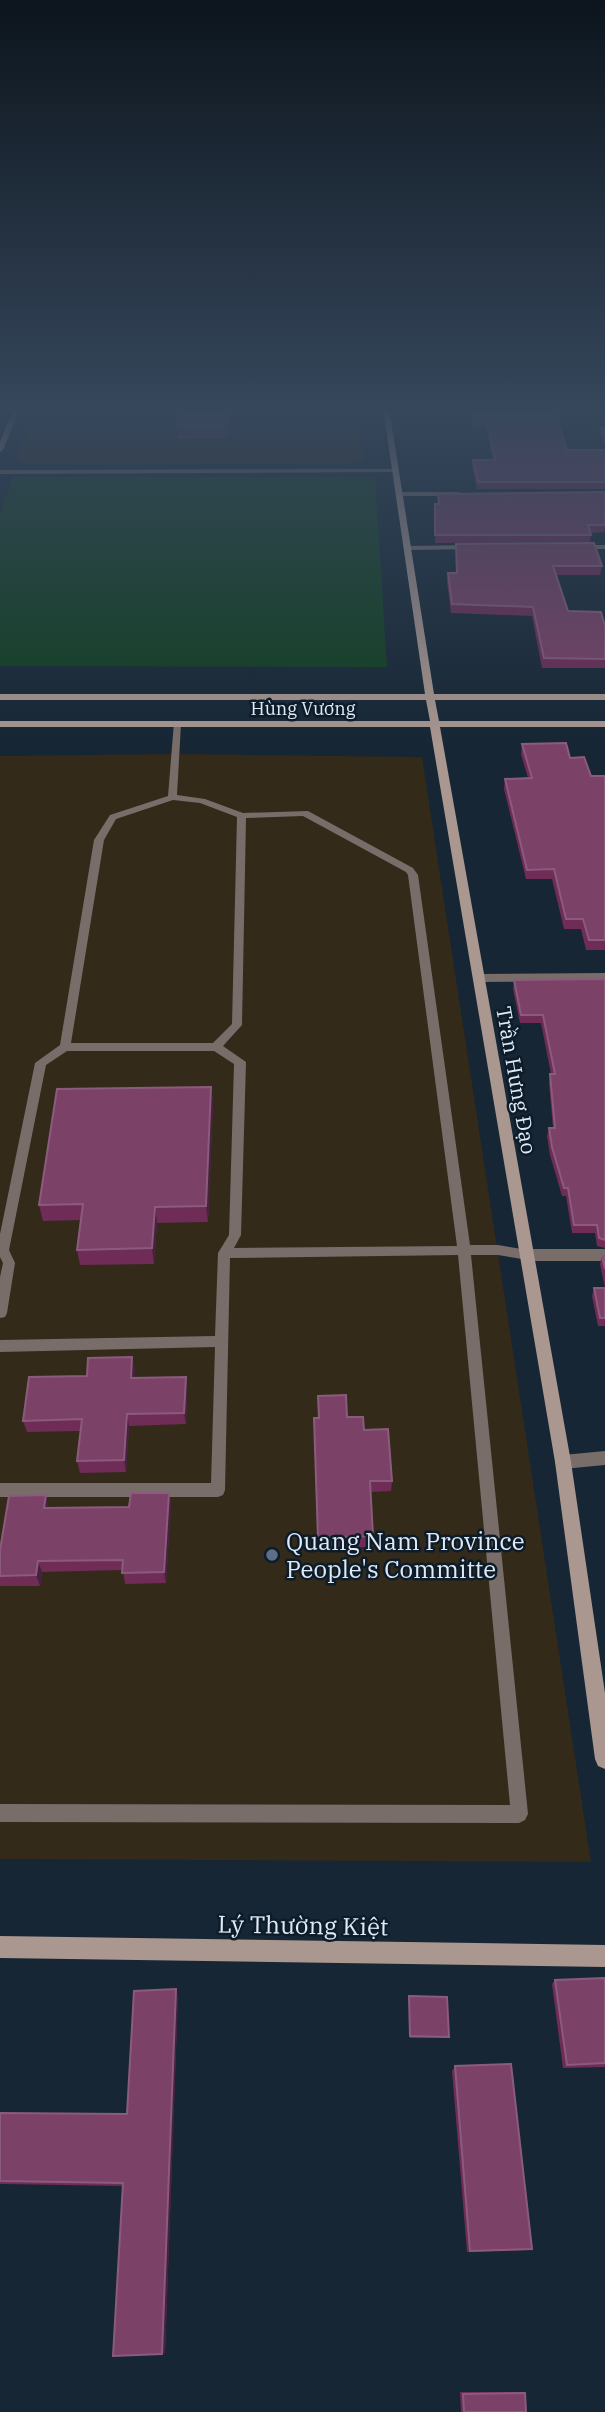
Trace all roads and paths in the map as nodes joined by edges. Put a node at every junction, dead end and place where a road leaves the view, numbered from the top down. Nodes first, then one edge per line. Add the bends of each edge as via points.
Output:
1 (403, 521) edge
2 (486, 547) edge
3 (565, 547) edge
4 (605, 547) edge
5 (408, 548) junction
6 (430, 697) junction
7 (605, 697) edge
8 (0, 698) edge
9 (0, 724) edge
10 (177, 724) junction
11 (434, 724) junction
12 (605, 724) edge
13 (172, 797) junction
14 (242, 816) junction
15 (605, 977) edge
16 (479, 978) junction
17 (216, 1046) junction
18 (65, 1047) junction
19 (464, 1251) junction
20 (224, 1253) junction
21 (528, 1255) junction
22 (605, 1255) edge
23 (0, 1313) edge
24 (222, 1341) junction
25 (0, 1346) edge
26 (605, 1458) edge
27 (563, 1462) junction
28 (0, 1490) edge
29 (598, 1665) edge
30 (605, 1759) edge
31 (0, 1813) edge
32 (0, 1947) edge
33 (605, 1956) edge

1 - 5 street, Trần Hưng Đạo
2 - 5 street
3 - 4 street
5 - 6 street, Trần Hưng Đạo
6 - 7 street, Hùng Vương
6 - 8 street, Hùng Vương
6 - 11 street, Trần Hưng Đạo
9 - 10 street, Hùng Vương
10 - 11 street, Hùng Vương
10 - 13 lane
11 - 12 street, Hùng Vương
11 - 16 street, Trần Hưng Đạo
13 - 14 lane via 202,801
13 - 18 lane via 113,817 99,840
14 - 17 lane via 237,1024
14 - 19 lane via 305,813 413,875
15 - 16 street
16 - 21 street, Trần Hưng Đạo
17 - 18 lane
17 - 20 lane via 240,1062 235,1235
18 - 23 lane via 41,1063 3,1250 9,1263
19 - 20 lane
19 - 21 lane
19 - 31 lane via 519,1814
20 - 24 lane
21 - 22 street
21 - 27 street, Trần Hưng Đạo
24 - 25 lane
24 - 28 lane via 218,1490
26 - 27 street
27 - 29 street, Trần Hưng Đạo
29 - 30 street, Trần Hưng Đạo
32 - 33 street, Lý Thường Kiệt

